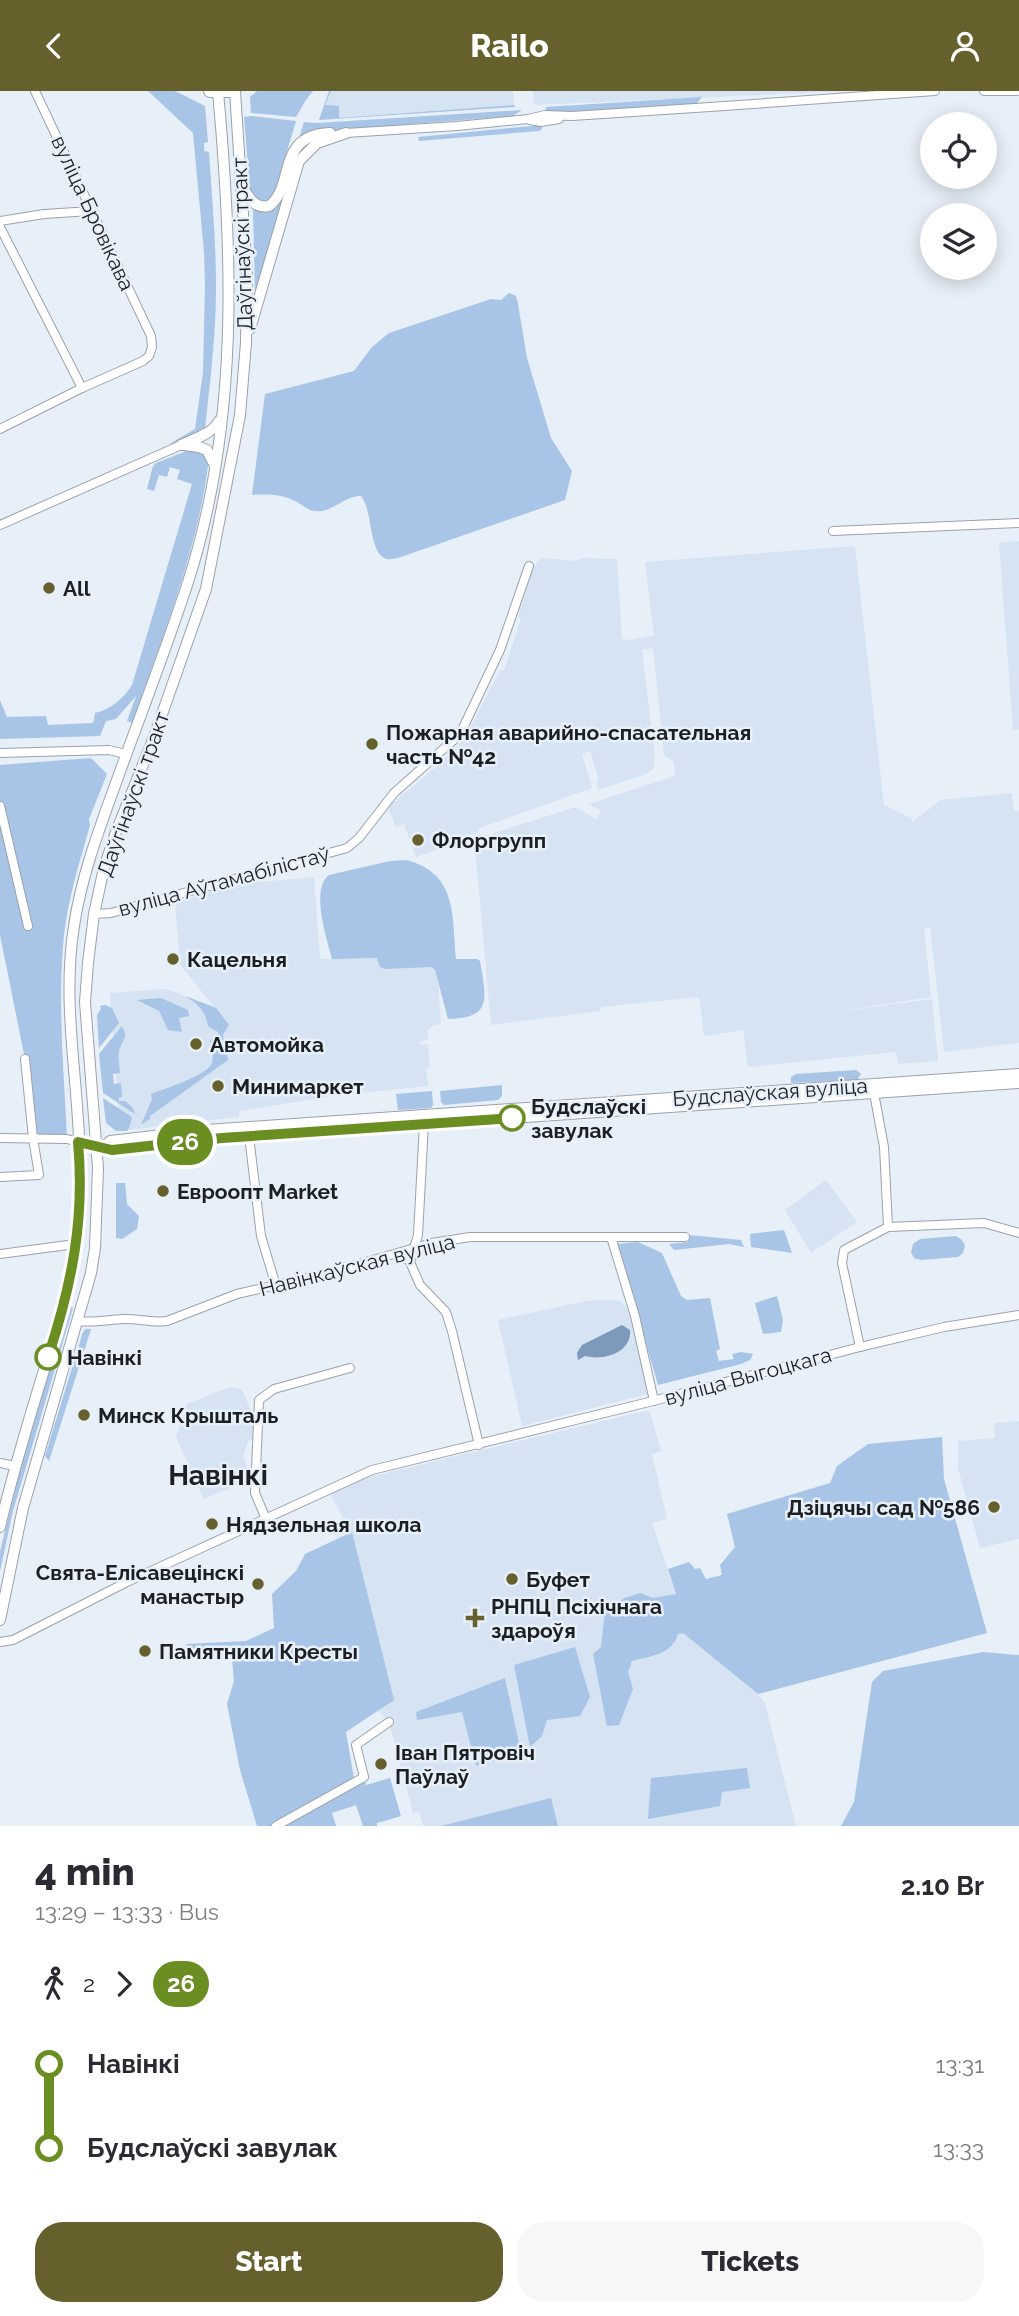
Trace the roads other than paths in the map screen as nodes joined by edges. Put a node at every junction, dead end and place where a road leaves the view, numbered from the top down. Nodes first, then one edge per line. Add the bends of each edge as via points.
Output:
1 (35, 91) edge
2 (211, 91) edge
3 (218, 91) edge
4 (234, 91) edge
5 (935, 91) edge
6 (984, 91) edge
7 (1017, 91) edge
8 (346, 133) junction
9 (242, 188) junction
10 (91, 211) junction
11 (0, 221) edge
12 (0, 227) edge
13 (246, 343) junction
14 (82, 388) junction
15 (221, 415) junction
16 (0, 417) edge
17 (2, 428) edge
18 (181, 445) junction
19 (215, 464) junction
20 (1019, 523) edge
21 (0, 525) edge
22 (833, 531) dead end
23 (529, 566) dead end
24 (0, 753) edge
25 (126, 754) junction
26 (145, 760) junction
27 (0, 806) edge
28 (94, 914) junction
29 (28, 926) dead end
30 (88, 1037) junction
31 (70, 1038) junction
32 (25, 1059) dead end
33 (1019, 1074) edge
34 (1019, 1083) edge
35 (874, 1093) junction
36 (424, 1123) junction
37 (249, 1136) junction
38 (0, 1138) edge
39 (33, 1139) junction
40 (78, 1142) junction
41 (100, 1147) junction
42 (0, 1177) edge
43 (888, 1227) junction
44 (1019, 1233) edge
45 (418, 1235) junction
46 (611, 1237) junction
47 (685, 1237) dead end
48 (432, 1243) junction
49 (76, 1248) junction
50 (414, 1248) junction
51 (0, 1254) edge
52 (396, 1254) junction
53 (410, 1262) junction
54 (276, 1286) junction
55 (1019, 1315) edge
56 (77, 1321) junction
57 (860, 1347) junction
58 (350, 1368) dead end
59 (654, 1401) junction
60 (478, 1445) junction
61 (0, 1463) edge
62 (15, 1466) junction
63 (266, 1519) junction
64 (0, 1527) edge
65 (0, 1621) edge
66 (0, 1642) edge
67 (389, 1722) dead end
68 (276, 1826) edge

1 - 10 street, вуліца Бровікава
2 - 3 highway
3 - 4 highway
3 - 15 main road, Даўгінаўскі тракт via 230,256
4 - 9 main road, Даўгінаўскі тракт
5 - 8 street via 545,115
6 - 7 street
8 - 9 main road via 325,133 304,141 289,159 277,198 269,206 253,203
8 - 13 main road via 317,143 299,161
9 - 13 main road, Даўгінаўскі тракт
10 - 11 street
10 - 14 street, вуліца Бровікава via 151,336 152,347 143,361
12 - 14 street
13 - 26 main road, Даўгінаўскі тракт via 240,415 206,589
14 - 17 street
15 - 18 main road via 216,428
15 - 19 main road, Даўгінаўскі тракт
16 - 17 street
18 - 19 main road via 207,450
18 - 21 street
19 - 25 main road, Даўгінаўскі тракт via 189,580
20 - 22 street
23 - 28 street, вуліца Аўтамабілістаў via 500,650 463,728 394,793 353,843 111,913
24 - 25 street via 109,750
25 - 26 main road
25 - 31 main road, Даўгінаўскі тракт via 94,843 76,913 69,966
26 - 28 main road, Даўгінаўскі тракт via 104,868
27 - 29 street
28 - 30 main road, Даўгінаўскі тракт via 85,1002
30 - 31 main road
30 - 41 main road, Даўгінаўскі тракт
31 - 40 main road, Даўгінаўскі тракт
32 - 39 street
33 - 41 main road, Будслаўская вуліца via 205,1130 110,1141
34 - 35 main road, Будслаўская вуліца
35 - 36 main road, Будслаўская вуліца
35 - 43 street via 884,1147
36 - 37 main road, Будслаўская вуліца
36 - 45 street
37 - 41 main road, Будслаўская вуліца via 112,1150
37 - 54 street via 261,1236
38 - 39 street
39 - 40 street
39 - 42 street via 39,1175
40 - 41 main road
40 - 49 main road, Даўгінаўскі тракт
41 - 56 main road, Даўгінаўскі тракт via 95,1248
43 - 44 street via 984,1223
43 - 57 street via 850,1246 841,1256
45 - 48 street
45 - 50 street
46 - 47 street, Навінкаўская вуліца
46 - 48 street, Навінкаўская вуліца via 470,1237
46 - 59 street
48 - 50 street, Навінкаўская вуліца
49 - 51 street via 68,1245
49 - 62 main road, Даўгінаўскі тракт via 65,1302
50 - 52 street, Навінкаўская вуліца
50 - 53 street
52 - 53 street
52 - 54 street, Навінкаўская вуліца
53 - 60 street via 421,1285 446,1311
54 - 56 street, Навінкаўская вуліца via 216,1300 167,1321
55 - 57 street, вуліца Выгоцкага
56 - 65 main road, Даўгінаўскі тракт via 23,1508
57 - 59 street, вуліца Выгоцкага
58 - 63 street via 274,1389 259,1400 255,1493
59 - 60 street, вуліца Выгоцкага
60 - 63 street, вуліца Выгоцкага via 372,1470
61 - 62 street
62 - 64 main road, Даўгінаўскі тракт
63 - 66 street, вуліца Выгоцкага via 13,1640
67 - 68 street via 356,1745 364,1777

